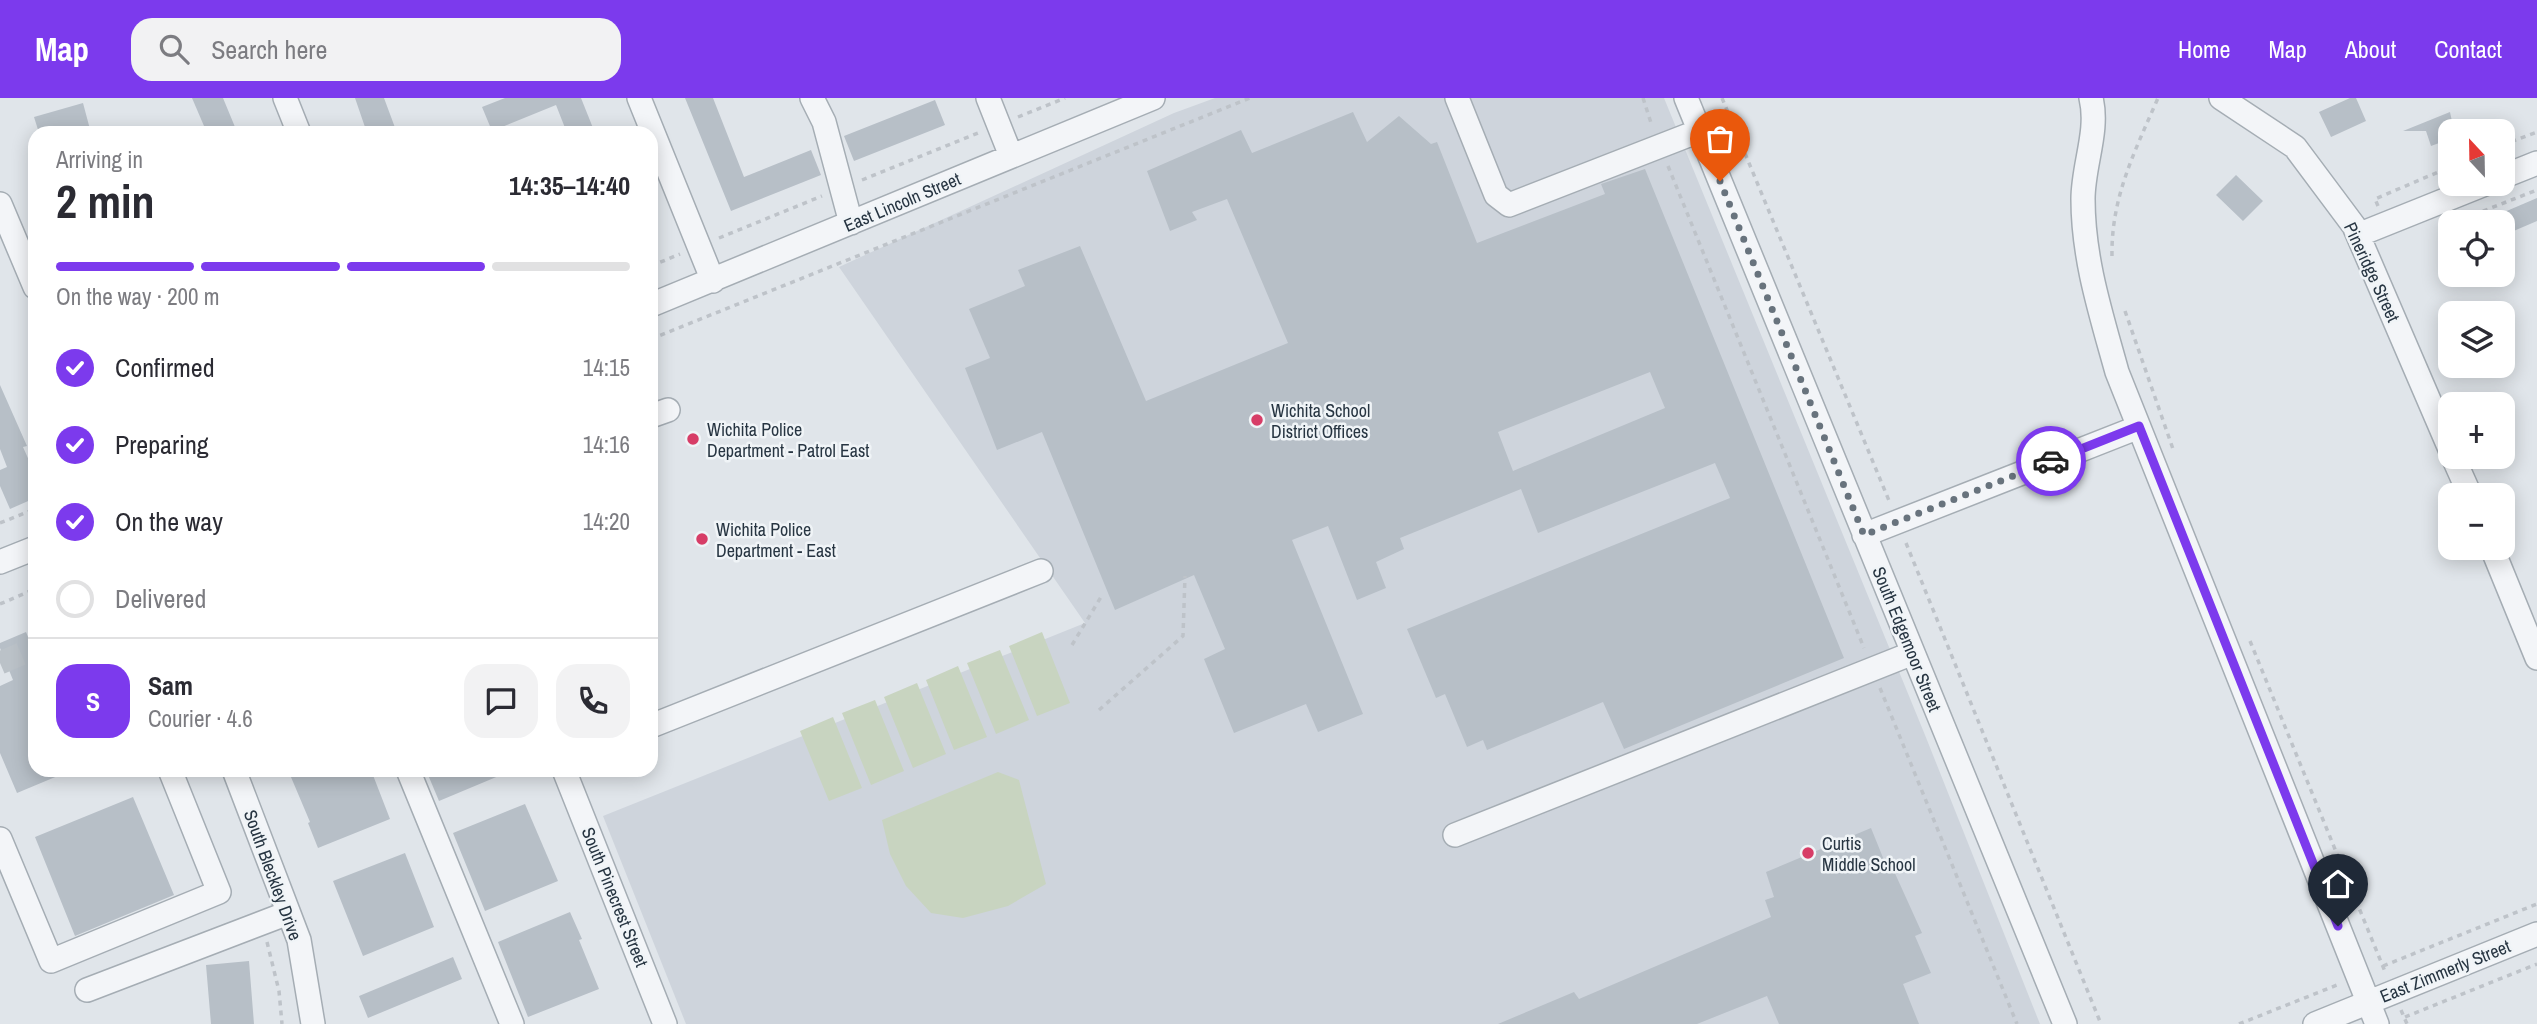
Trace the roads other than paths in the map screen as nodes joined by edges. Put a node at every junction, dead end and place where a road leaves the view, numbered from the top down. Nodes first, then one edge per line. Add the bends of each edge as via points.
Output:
1 (285, 98) edge
2 (639, 98) edge
3 (811, 98) edge
4 (988, 98) edge
5 (1153, 98) edge
6 (1457, 98) edge
7 (1686, 98) edge
8 (2091, 98) edge
9 (2221, 98) edge
10 (296, 126) edge
11 (650, 126) edge
12 (1699, 131) junction
13 (658, 145) edge
14 (1011, 156) junction
15 (2537, 163) edge
16 (2515, 172) edge
17 (2455, 196) edge
18 (0, 204) edge
19 (851, 223) junction
20 (2358, 235) junction
21 (28, 271) edge
22 (713, 281) junction
23 (658, 302) edge
24 (2438, 421) edge
25 (2139, 426) junction
26 (1864, 535) junction
27 (28, 551) edge
28 (2497, 560) edge
29 (0, 562) edge
30 (1041, 571) dead end
31 (1913, 653) junction
32 (2537, 658) edge
33 (658, 723) edge
34 (173, 777) edge
35 (237, 777) edge
36 (411, 777) edge
37 (567, 777) edge
38 (1455, 835) dead end
39 (0, 839) edge
40 (288, 913) junction
41 (2537, 934) edge
42 (87, 990) dead end
43 (2368, 1002) junction
44 (2386, 1022) edge
45 (313, 1024) edge
46 (512, 1024) edge
47 (665, 1024) edge
48 (2065, 1024) edge
49 (2315, 1024) edge

1 - 10 street
2 - 11 street
3 - 19 street via 824,122
4 - 14 street
5 - 14 street, East Lincoln Street
6 - 12 street via 1496,195 1509,205
7 - 12 street, South Edgemoor Street
8 - 25 street via 2094,112 2083,197 2088,267 2117,372
9 - 20 street, Pineridge Street via 2295,147
12 - 26 street, South Edgemoor Street
13 - 22 street
14 - 19 street, East Lincoln Street
15 - 16 street
17 - 20 street
18 - 21 street
19 - 22 street, East Lincoln Street
20 - 24 street, Pineridge Street
22 - 23 street, East Lincoln Street
25 - 26 street
25 - 43 street
26 - 31 street, South Edgemoor Street
27 - 29 street
28 - 32 street
30 - 33 street
31 - 38 street
31 - 48 street, South Edgemoor Street
34 - 39 street via 219,892 51,961
35 - 40 street, South Bleckley Drive
36 - 46 street
37 - 47 street, South Pinecrest Street
40 - 42 street
40 - 45 street, South Bleckley Drive via 299,940
41 - 43 street, East Zimmerly Street
43 - 44 street
43 - 49 street, East Zimmerly Street

